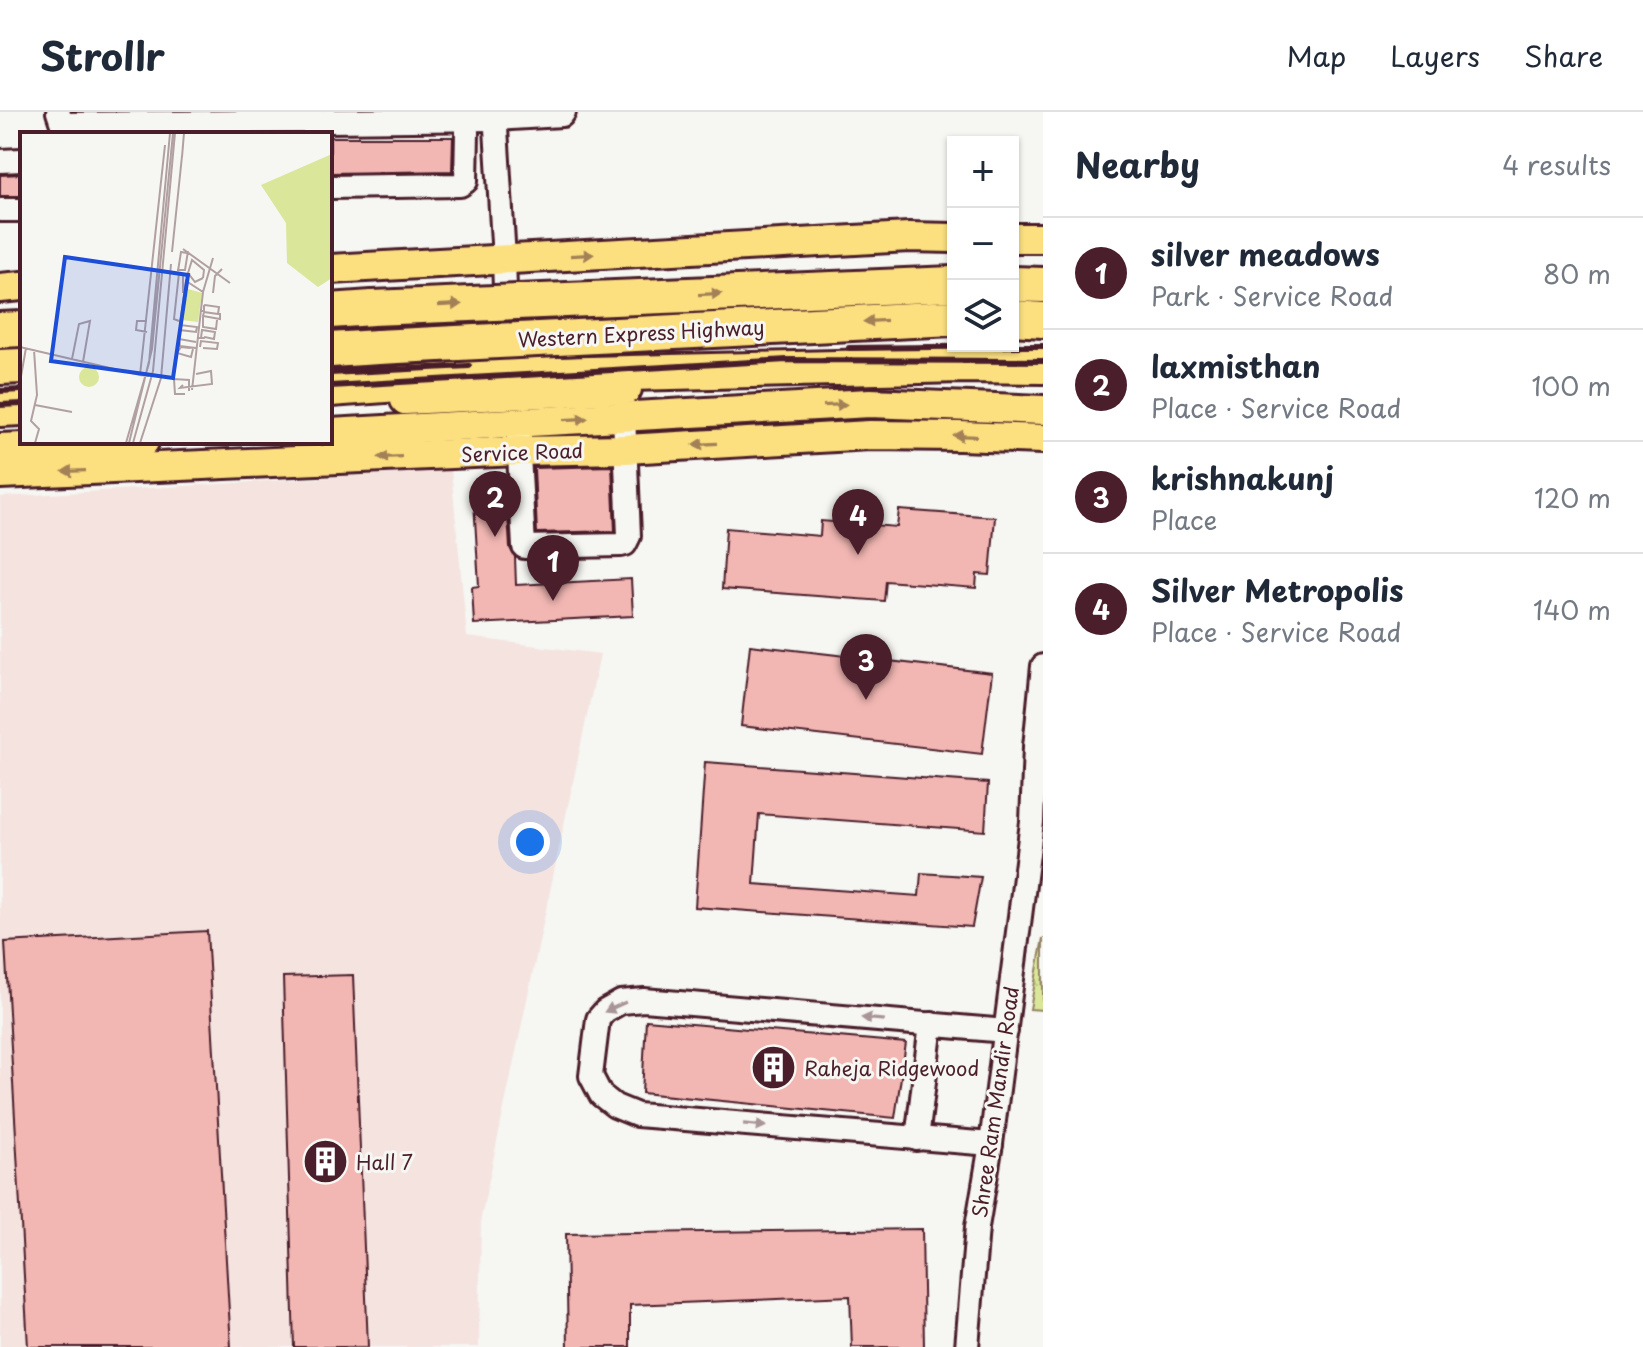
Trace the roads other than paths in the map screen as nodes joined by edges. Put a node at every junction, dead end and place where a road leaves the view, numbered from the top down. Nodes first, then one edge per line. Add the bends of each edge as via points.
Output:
1 (58, 112) edge
2 (564, 112) edge
3 (503, 118) edge
4 (467, 132) junction
5 (332, 133) edge
6 (20, 160) edge
7 (0, 161) edge
8 (332, 187) edge
9 (947, 238) edge
10 (1019, 238) edge
11 (1043, 238) edge
12 (504, 259) junction
13 (332, 269) edge
14 (947, 284) edge
15 (1019, 284) edge
16 (1043, 285) edge
17 (20, 286) edge
18 (0, 288) edge
19 (332, 311) edge
20 (947, 318) edge
21 (1019, 318) edge
22 (1043, 320) edge
23 (20, 329) edge
24 (0, 330) edge
25 (332, 350) edge
26 (20, 366) edge
27 (1043, 366) edge
28 (0, 367) edge
29 (508, 376) junction
30 (1043, 381) edge
31 (332, 389) edge
32 (332, 403) edge
33 (20, 408) edge
34 (0, 409) edge
35 (1043, 410) edge
36 (624, 416) junction
37 (20, 420) edge
38 (0, 422) edge
39 (518, 422) junction
40 (440, 426) junction
41 (332, 433) edge
42 (1043, 439) edge
43 (139, 444) edge
44 (0, 448) edge
45 (626, 453) junction
46 (442, 455) junction
47 (109, 456) edge
48 (519, 457) junction
49 (0, 474) edge
50 (1043, 666) edge
51 (931, 1024) junction
52 (1006, 1031) junction
53 (917, 1139) junction
54 (991, 1144) junction
55 (967, 1347) edge

1 - 3 street via 62,124
2 - 3 street
3 - 4 street
3 - 12 street
4 - 5 street
4 - 8 street via 466,181 460,185
6 - 7 street
12 -> 9 main road
10 - 11 main road
12 - 13 main road
12 - 29 street
19 -> 14 highway, Western Express Highway, bridge
15 - 16 highway
17 - 18 main road
20 -> 25 highway, Western Express Highway, bridge
21 - 22 highway
23 - 24 highway
26 - 28 highway
27 - 29 highway
29 - 31 highway
30 - 32 main road via 827,377
33 - 34 highway
36 -> 35 main road via 870,403
39 -> 36 main road
36 - 45 street
37 - 38 main road
39 - 40 main road
39 - 48 street
40 - 41 main road
40 - 46 main road
42 -> 45 main road, Service Road via 870,435
43 - 47 main road
44 - 47 main road
45 - 48 main road, Service Road
45 - 48 street via 629,536 621,545 524,547
46 -> 47 main road, Service Road
46 - 48 main road, Service Road
47 -> 49 main road, Service Road
50 - 52 street, Shree Ram Mandir Road via 1032,822
51 - 52 street
51 - 53 street
51 -> 53 street via 621,1002 598,1019 591,1076 601,1095 637,1115
52 - 54 street, Shree Ram Mandir Road
53 - 54 street
54 - 55 street, Shree Ram Mandir Road via 977,1227

